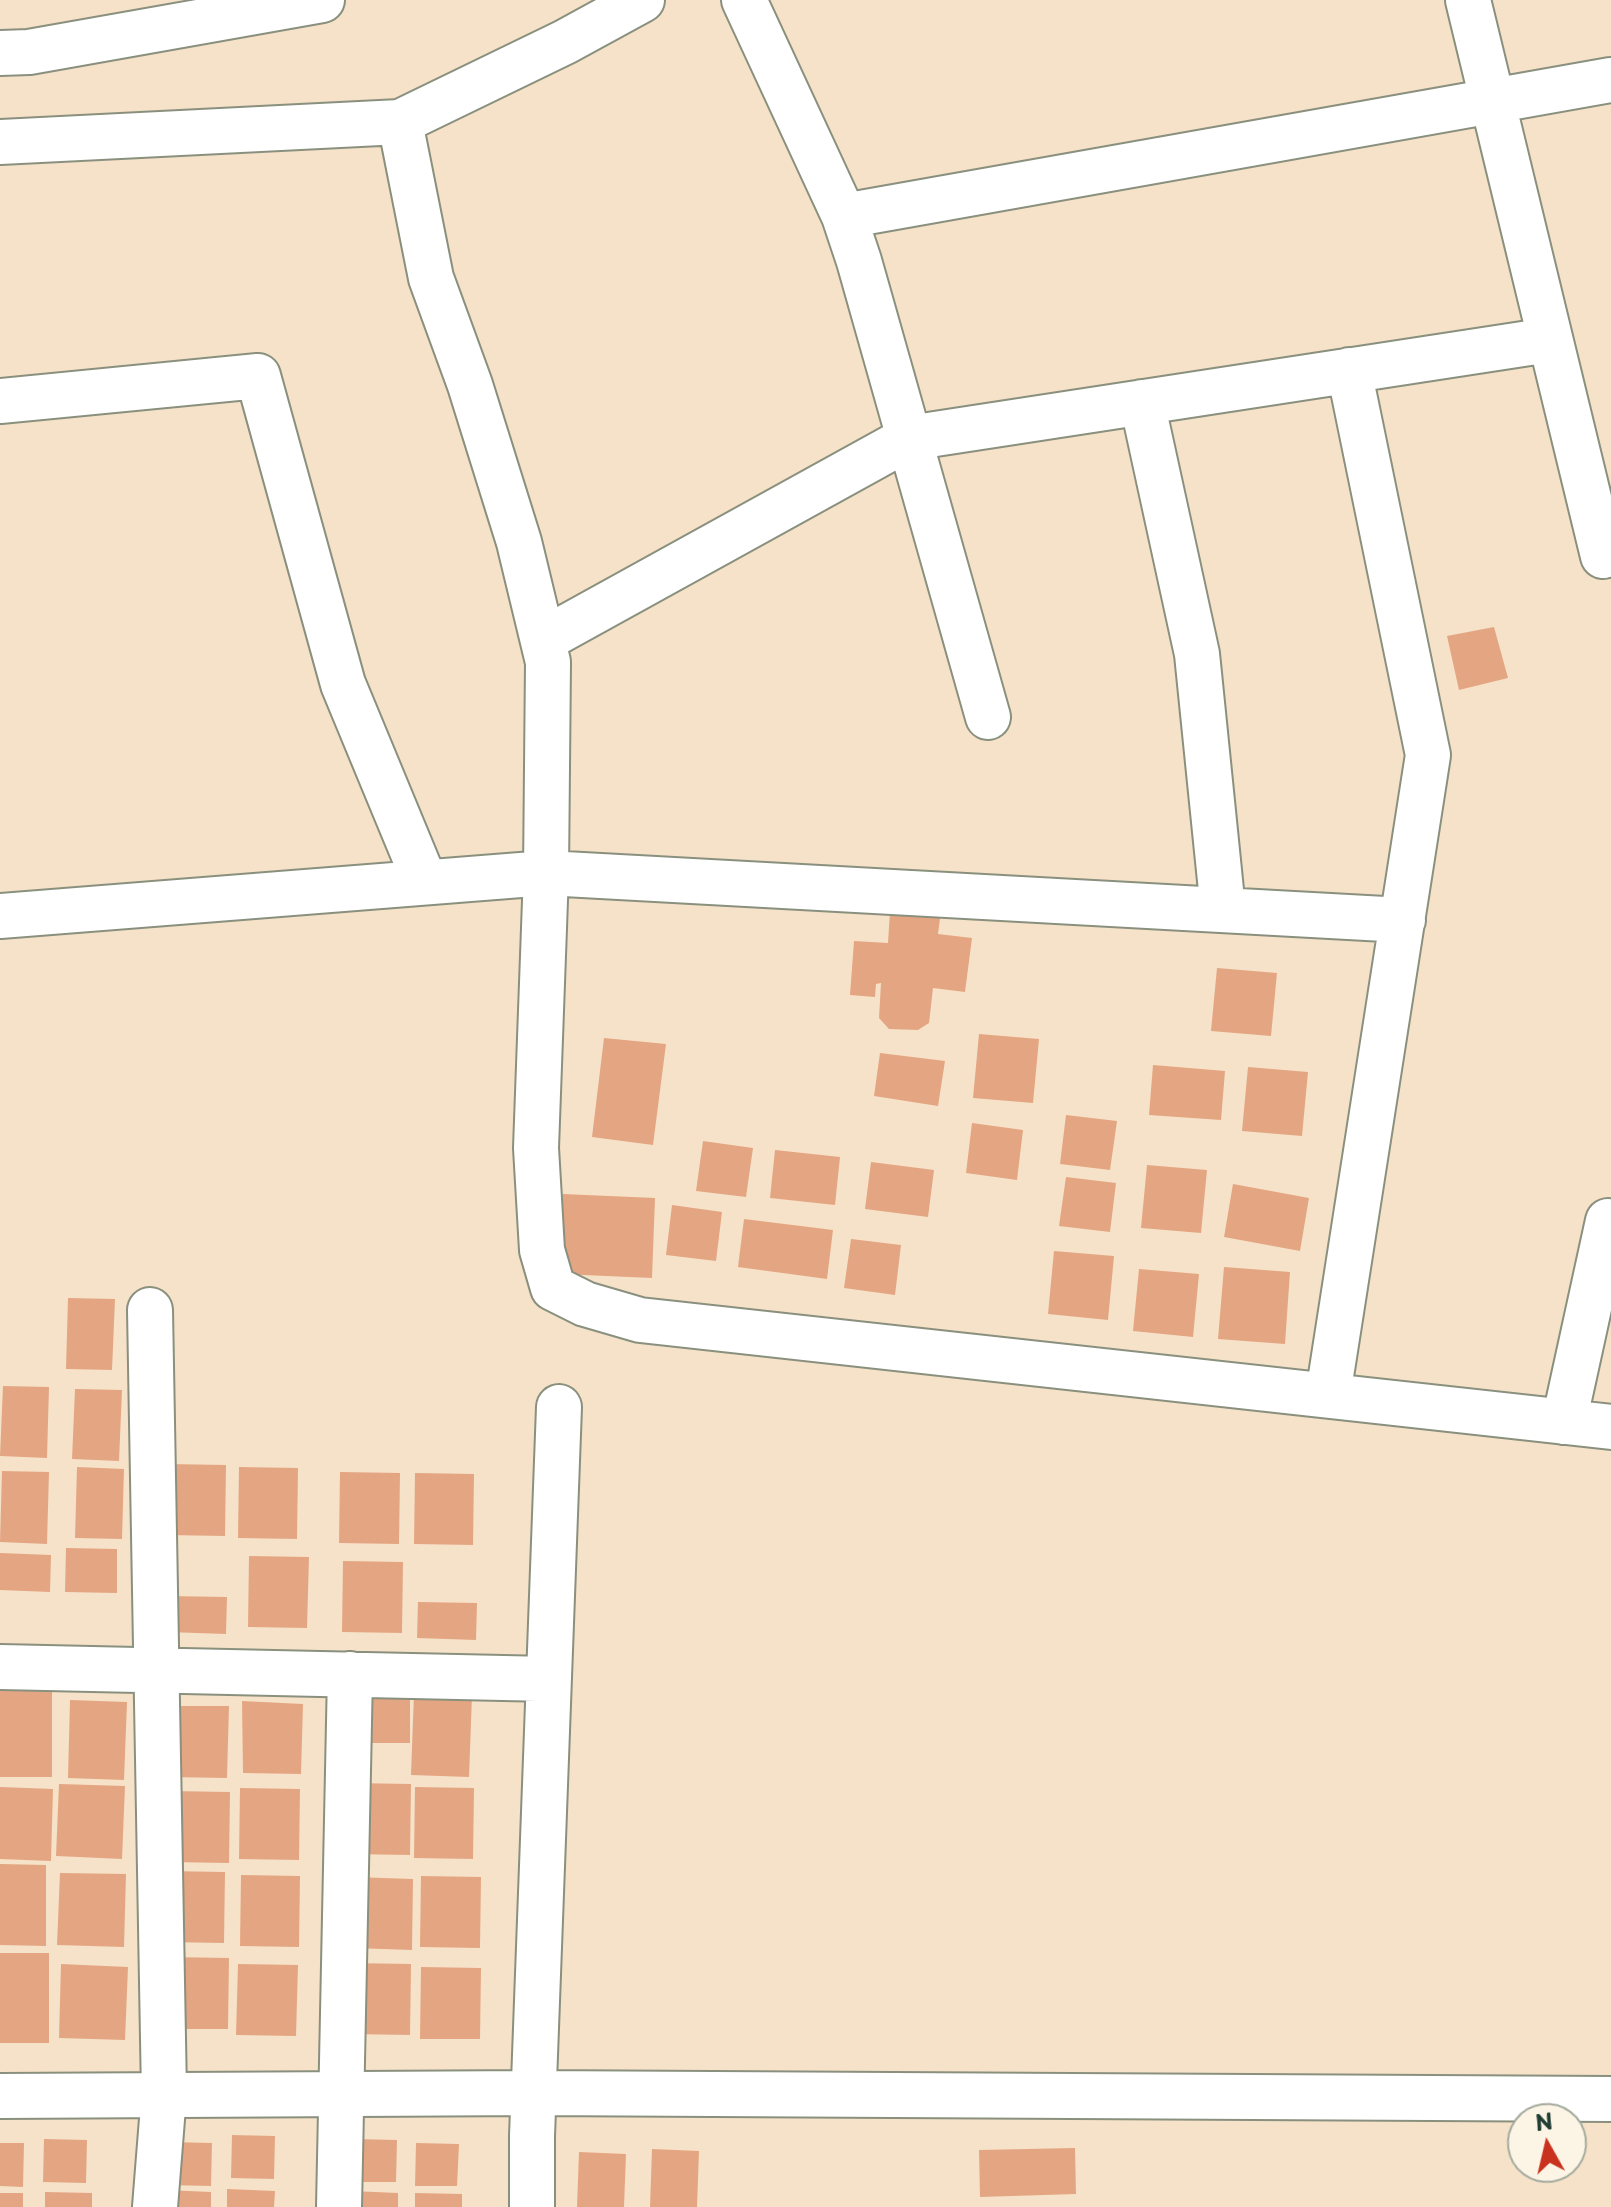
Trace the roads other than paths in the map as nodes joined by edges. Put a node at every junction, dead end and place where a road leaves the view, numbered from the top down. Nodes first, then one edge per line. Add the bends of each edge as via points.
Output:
1 (322, 0) edge
2 (642, 0) edge
3 (744, 0) edge
4 (1468, 0) edge
5 (0, 53) edge
6 (1611, 80) edge
7 (1492, 102) junction
8 (400, 122) junction
9 (0, 142) edge
10 (844, 216) junction
11 (1549, 340) junction
12 (1349, 370) junction
13 (0, 401) edge
14 (1142, 402) junction
15 (909, 438) junction
16 (1611, 554) edge
17 (543, 640) junction
18 (988, 717) dead end
19 (546, 873) junction
20 (425, 882) junction
21 (1223, 910) junction
22 (0, 916) edge
23 (1403, 920) junction
24 (1608, 1221) dead end
25 (150, 1310) dead end
26 (1328, 1395) junction
27 (559, 1407) dead end
28 (1564, 1422) junction
29 (1611, 1427) edge
30 (0, 1667) edge
31 (155, 1670) junction
32 (350, 1674) junction
33 (549, 1679) junction
34 (534, 2093) junction
35 (164, 2094) junction
36 (341, 2095) junction
37 (0, 2096) edge
38 (1611, 2099) edge
39 (155, 2207) edge
40 (339, 2207) edge
41 (532, 2207) edge

1 - 5 street
2 - 8 street
3 - 10 street
4 - 7 street
6 - 7 street
7 - 10 street
7 - 11 street
8 - 9 street
8 - 17 street via 431,278 510,513
10 - 15 street
11 - 12 street
11 - 16 street via 1603,556
12 - 14 street
12 - 23 street via 1428,755
13 - 20 street via 258,376 343,684
14 - 15 street
14 - 21 street via 1197,654
15 - 17 street
15 - 18 street
17 - 19 street via 548,662
19 - 20 street
19 - 21 street
19 - 26 street via 536,1148 542,1250 553,1288 640,1320
20 - 22 street
21 - 23 street
23 - 26 street
24 - 28 street
25 - 31 street
26 - 28 street
27 - 33 street
28 - 29 street
30 - 31 street
31 - 32 street
31 - 35 street
32 - 33 street
32 - 36 street
33 - 34 street
34 - 36 street
34 - 38 street
34 - 41 street
35 - 36 street
35 - 37 street
35 - 39 street
36 - 40 street

